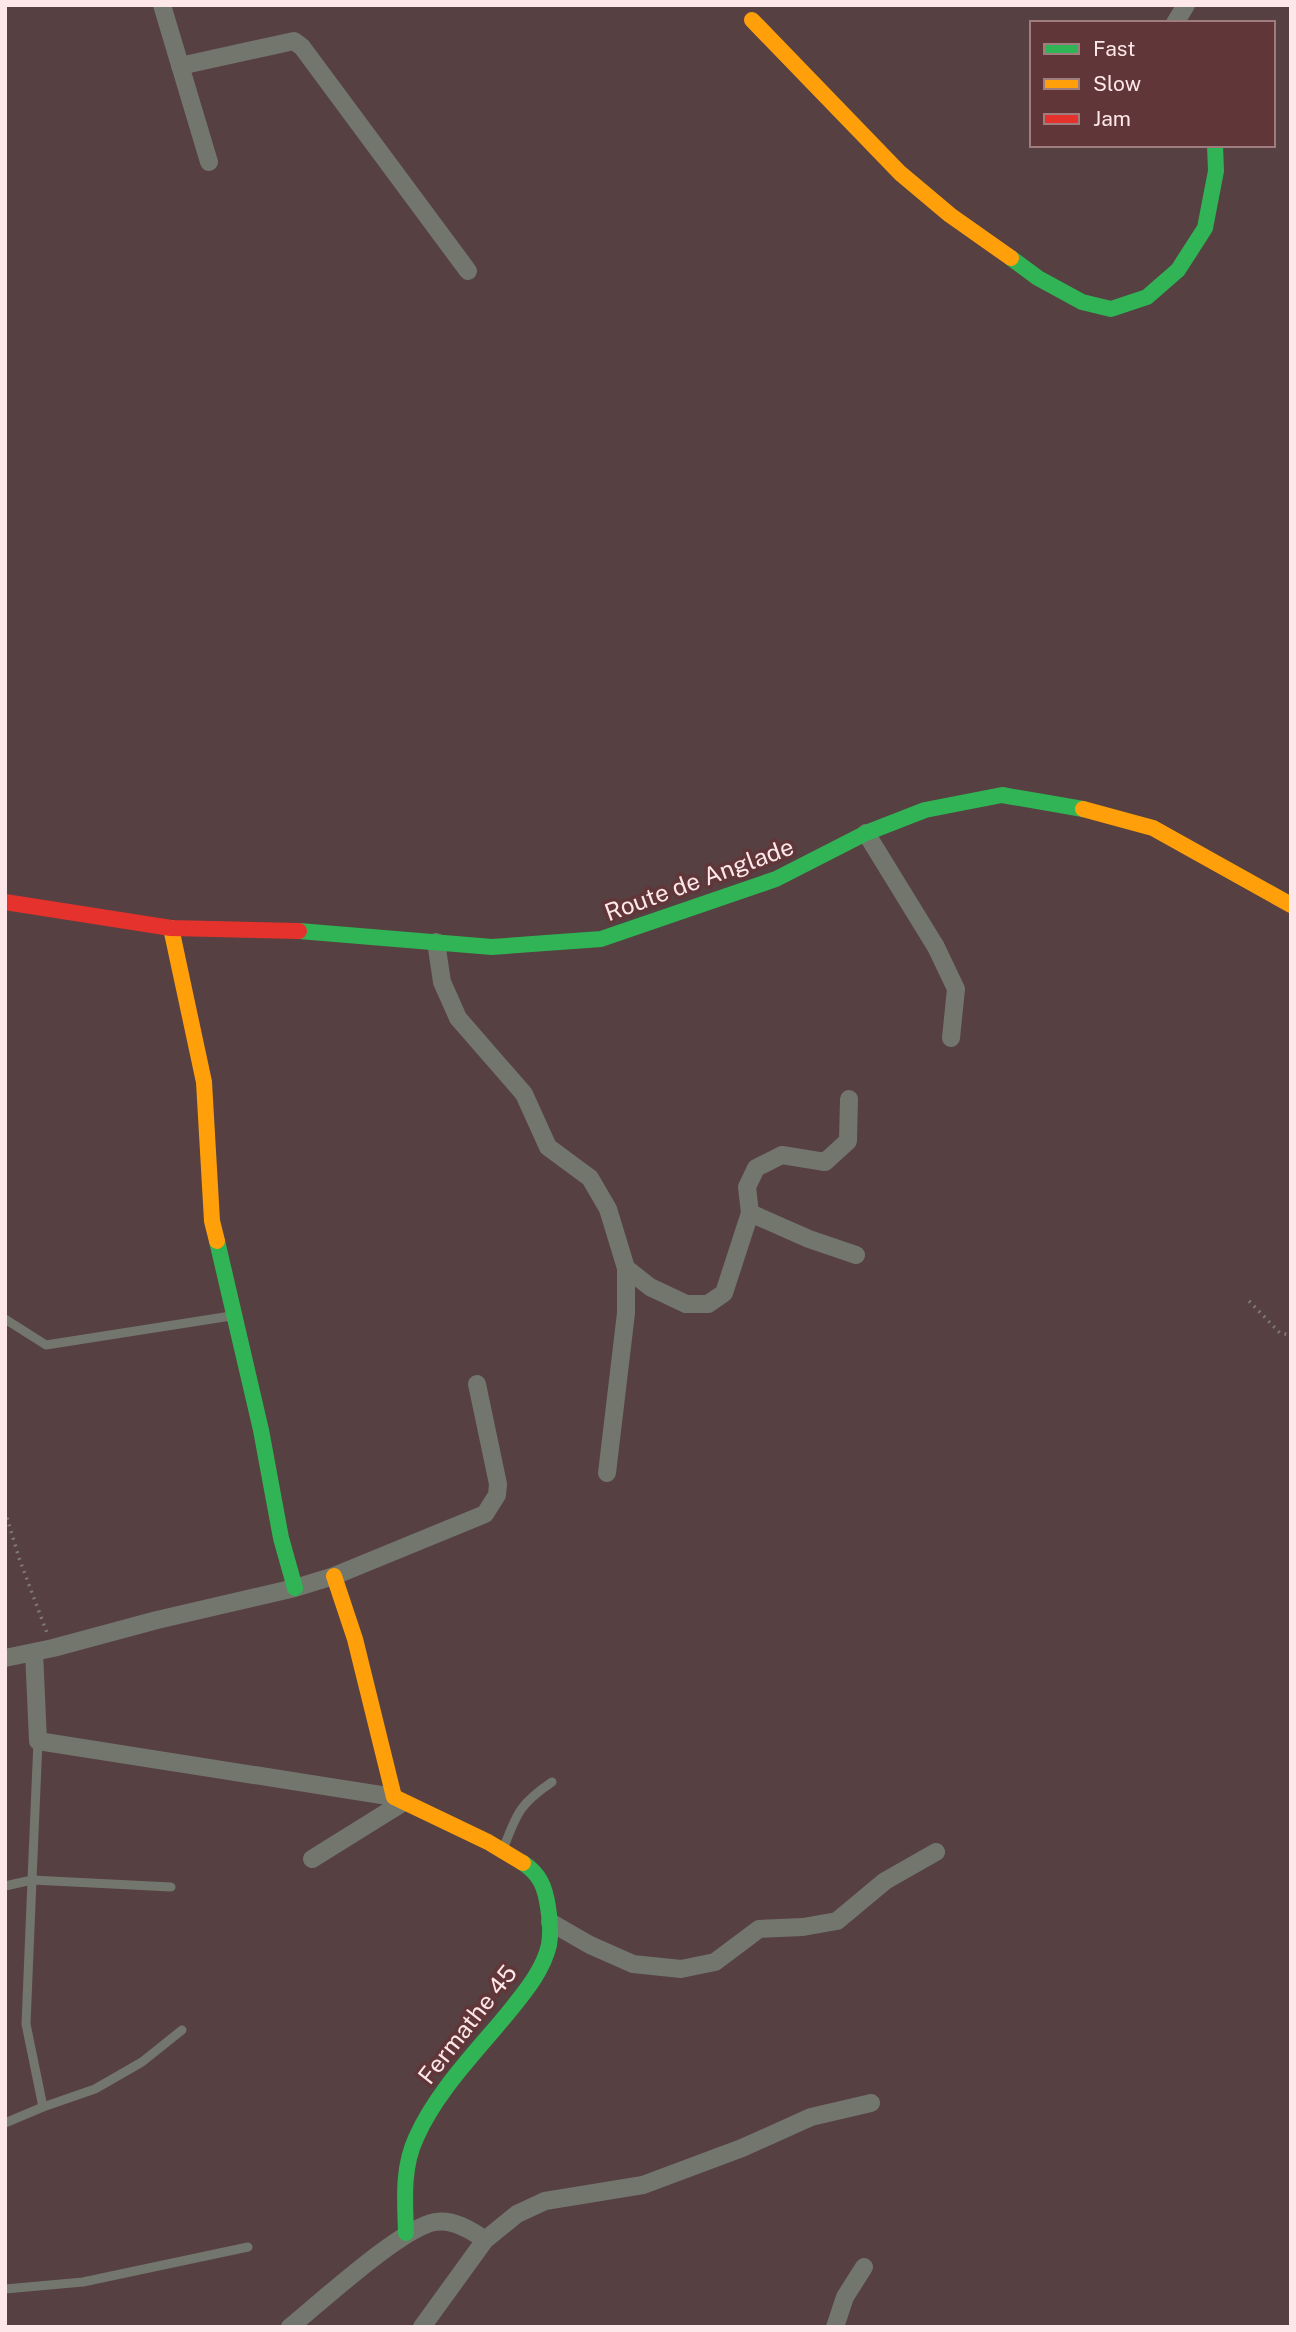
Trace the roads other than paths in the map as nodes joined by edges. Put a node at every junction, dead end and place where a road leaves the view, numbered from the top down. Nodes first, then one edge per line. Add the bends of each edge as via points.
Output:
1 (162, 5) edge
2 (1186, 5) edge
3 (752, 20) dead end
4 (1176, 21) edge
5 (180, 66) junction
6 (1215, 147) edge
7 (209, 162) dead end
8 (468, 271) dead end
9 (866, 834) junction
10 (5, 902) edge
11 (1291, 905) edge
12 (171, 928) junction
13 (436, 942) junction
14 (951, 1038) dead end
15 (849, 1099) dead end
16 (750, 1213) junction
17 (856, 1255) dead end
18 (626, 1268) junction
19 (233, 1315) junction
20 (5, 1319) edge
21 (477, 1384) dead end
22 (607, 1473) dead end
23 (334, 1576) junction
24 (295, 1588) junction
25 (34, 1652) junction
26 (5, 1658) edge
27 (38, 1741) junction
28 (552, 1782) dead end
29 (398, 1800) junction
30 (503, 1852) junction
31 (936, 1852) dead end
32 (312, 1859) dead end
33 (32, 1880) junction
34 (5, 1886) edge
35 (171, 1887) dead end
36 (550, 1922) junction
37 (181, 2030) dead end
38 (871, 2103) dead end
39 (43, 2107) junction
40 (5, 2123) edge
41 (406, 2234) junction
42 (485, 2240) junction
43 (248, 2247) dead end
44 (864, 2267) dead end
45 (5, 2290) edge
46 (290, 2327) edge
47 (422, 2327) edge
48 (835, 2327) edge

1 - 5 street
2 - 4 street
3 - 6 street via 900,173 1038,278 1082,302 1111,309 1147,297 1178,270 1205,228 1216,171
5 - 7 street
5 - 8 street via 294,41
9 - 11 street, Route de Anglade via 925,810 1002,794 1067,805 1153,828
9 - 13 street, Route de Anglade via 776,879 601,939 492,947
9 - 14 street via 936,947 956,989
10 - 12 street, Route de Anglade
12 - 13 street, Route de Anglade via 321,931
12 - 19 street via 204,1082 212,1222
13 - 18 street via 442,982 458,1018 524,1094 548,1147 590,1178 608,1209
15 - 16 street via 848,1141 825,1163 782,1155 756,1168 747,1187
16 - 17 street
16 - 18 street via 724,1293 708,1304 686,1304 650,1287
18 - 22 street
19 - 20 lane via 46,1345
19 - 24 street
21 - 23 street via 498,1484 491,1506 474,1520
23 - 24 street
23 - 29 street
24 - 25 street
25 - 26 street
25 - 27 street
27 - 29 street
27 - 33 lane
28 - 30 lane via 516,1814
29 - 30 street, Fermathe 45
29 - 32 street
30 - 36 street, Fermathe 45 via 535,1871 545,1888
31 - 36 street via 884,1881 837,1920 759,1929 715,1962 681,1969 633,1964
33 - 34 lane
33 - 35 lane
33 - 39 lane via 26,2024
36 - 41 street, Fermathe 45 via 549,1944 540,1968 437,2101 415,2139 404,2180
37 - 39 lane via 142,2062 95,2089
38 - 42 street via 811,2117 643,2185 545,2201 517,2214
39 - 40 lane
41 - 42 street via 436,2222 470,2229
41 - 46 street
42 - 47 street
43 - 45 lane via 83,2282
44 - 48 street via 845,2297

